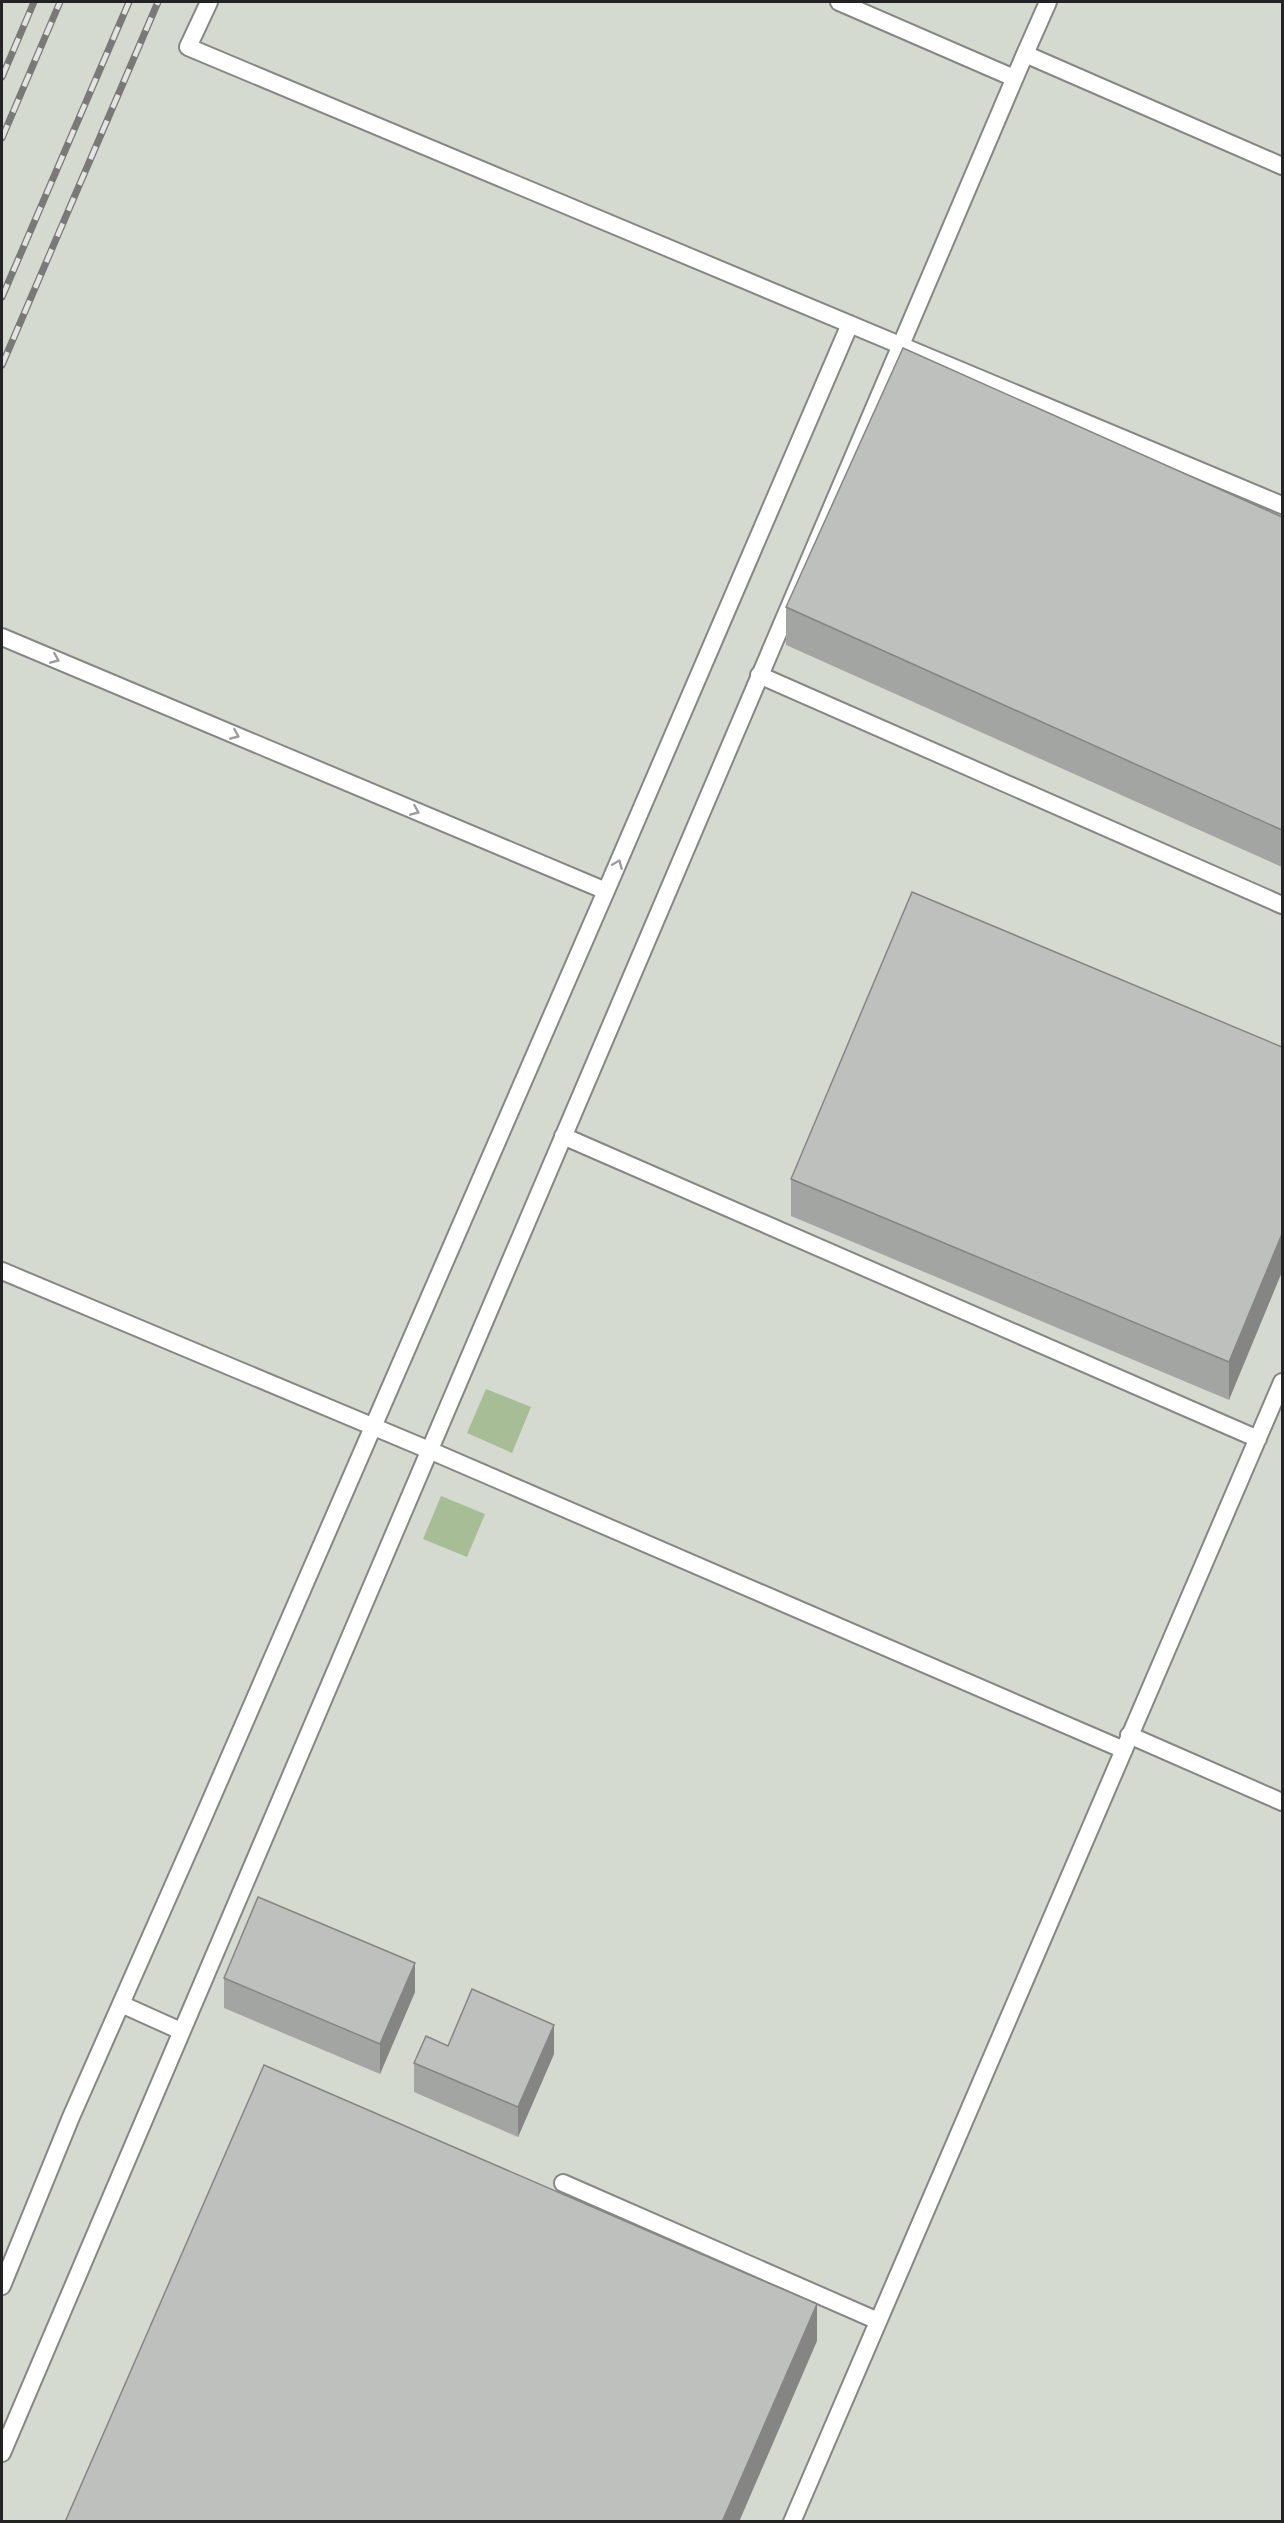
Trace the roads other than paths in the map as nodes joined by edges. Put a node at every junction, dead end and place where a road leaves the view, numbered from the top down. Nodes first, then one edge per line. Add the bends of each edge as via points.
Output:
1 (208, 2) edge
2 (839, 2) edge
3 (1048, 2) edge
4 (1025, 54) junction
5 (1014, 78) junction
6 (1282, 166) edge
7 (850, 324) junction
8 (900, 345) junction
9 (1282, 505) edge
10 (2, 637) edge
11 (759, 675) junction
12 (606, 891) junction
13 (1282, 905) edge
14 (562, 1136) junction
15 (2, 1271) edge
16 (1282, 1382) edge
17 (373, 1427) junction
18 (1258, 1439) junction
19 (429, 1450) junction
20 (1127, 1743) junction
21 (1282, 1802) edge
22 (121, 2004) junction
23 (181, 2031) junction
24 (563, 2183) dead end
25 (2, 2286) edge
26 (878, 2321) junction
27 (2, 2453) edge
28 (792, 2522) edge

1 - 7 lane via 188,47
2 - 5 lane
3 - 4 lane
4 - 5 lane
4 - 6 lane
5 - 8 lane
7 - 8 lane
12 -> 7 lane
8 - 9 lane
8 - 11 lane
10 -> 12 lane
11 - 13 lane
11 - 14 lane
12 - 17 lane
14 - 18 lane
14 - 19 lane
15 - 17 lane
16 - 18 lane
17 - 19 lane
17 - 22 lane
18 - 20 lane
19 - 20 lane
19 - 23 lane
20 - 21 lane
20 - 26 lane
22 - 23 lane
22 - 25 lane
23 - 27 lane
24 - 26 lane
26 - 28 lane

